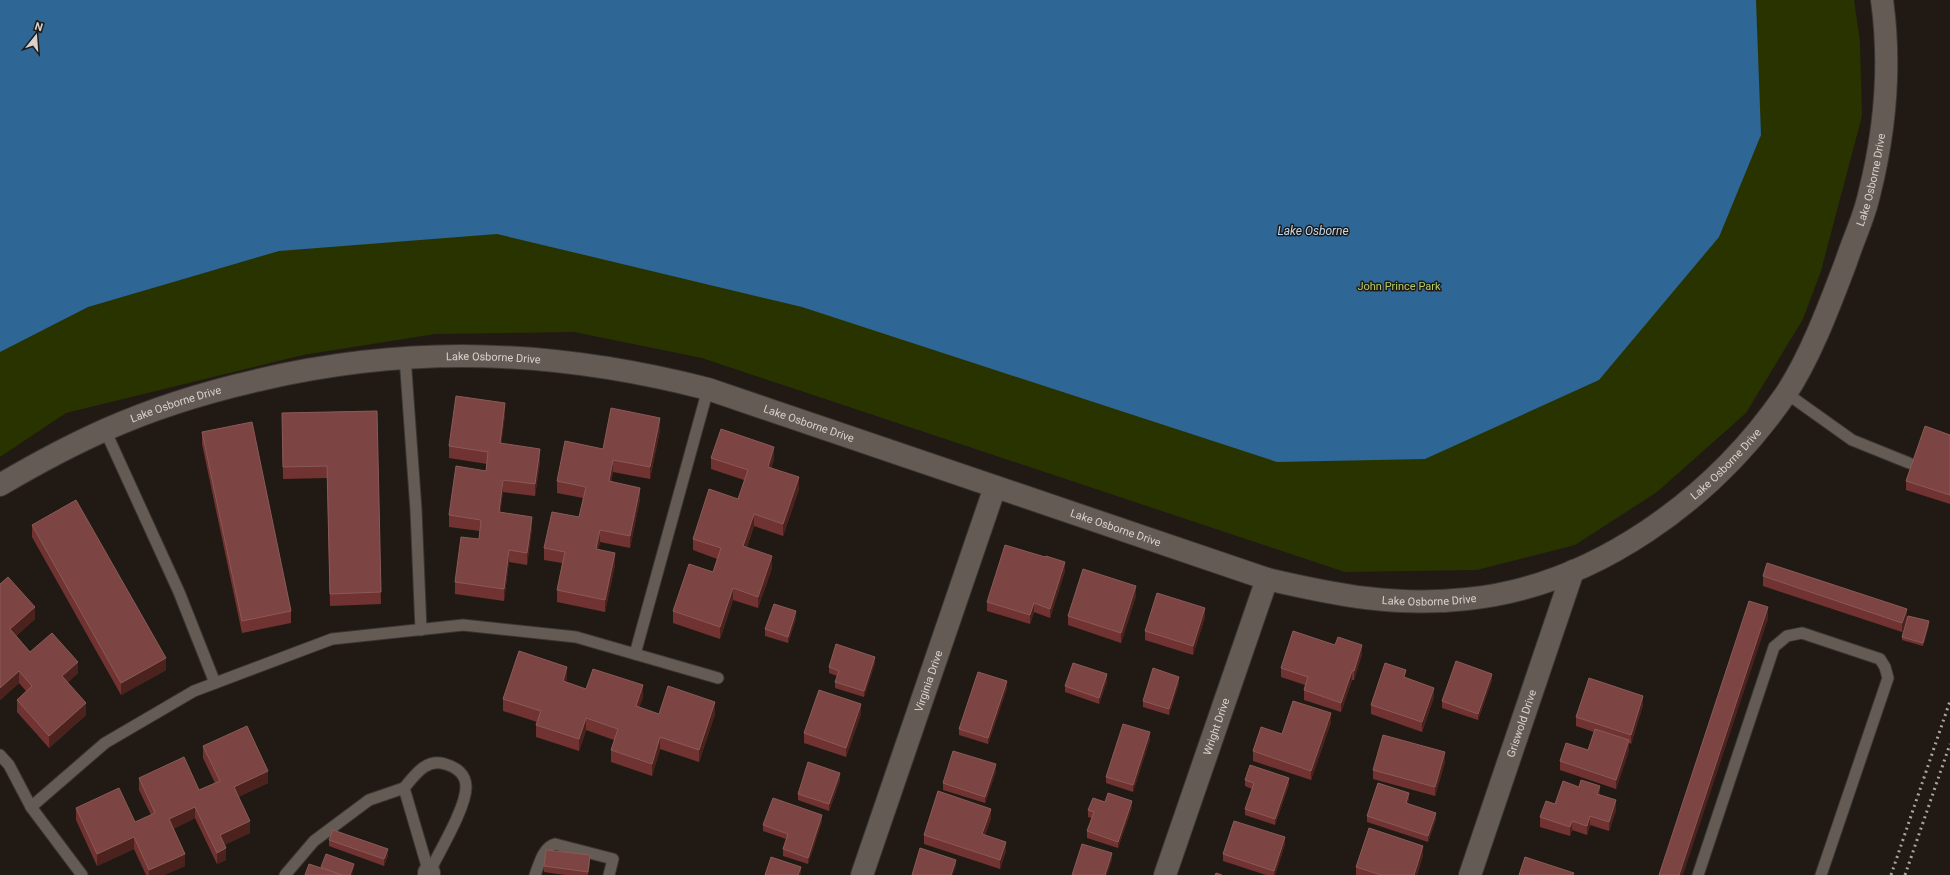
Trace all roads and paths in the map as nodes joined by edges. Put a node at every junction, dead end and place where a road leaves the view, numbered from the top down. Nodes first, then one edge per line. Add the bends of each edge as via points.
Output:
1 (1882, 0) edge
2 (405, 357) junction
3 (708, 389) junction
4 (1786, 393) junction
5 (105, 430) junction
6 (1909, 463) dead end
7 (0, 485) edge
8 (995, 487) junction
9 (1573, 571) junction
10 (1267, 579) junction
11 (421, 630) junction
12 (635, 654) junction
13 (718, 678) dead end
14 (215, 683) junction
15 (0, 755) edge
16 (404, 788) junction
17 (31, 807) junction
18 (426, 874) edge
19 (82, 875) edge
20 (285, 875) edge
21 (535, 875) edge
22 (608, 875) edge
23 (862, 875) edge
24 (1165, 875) edge
25 (1470, 875) edge
26 (1698, 875) edge
27 (1821, 875) edge

1 - 4 street, Lake Osborne Drive via 1886,26 1887,72 1882,134 1869,198 1833,297
2 - 3 street, Lake Osborne Drive via 502,356 578,362 654,375
2 - 5 street, Lake Osborne Drive via 303,369 220,389 159,408
2 - 11 lane via 416,510
3 - 8 street, Lake Osborne Drive
3 - 12 lane
4 - 6 lane via 1852,440
4 - 9 street, Lake Osborne Drive via 1750,440 1696,495 1619,548
5 - 7 street, Lake Osborne Drive
5 - 14 lane via 178,592
8 - 10 street, Lake Osborne Drive
8 - 23 street, Virginia Drive
9 - 10 street, Lake Osborne Drive via 1513,592 1468,599 1417,602 1341,596
9 - 25 street, Griswold Drive
10 - 24 street, Wright Drive
11 - 12 lane via 463,625 576,637
11 - 14 lane via 332,639
12 - 13 lane
14 - 17 lane via 194,691 105,743
15 - 17 lane via 10,765
16 - 18 lane
16 - 18 lane via 421,768 434,762 454,767 464,775 466,786 462,805
16 - 20 lane via 369,800 314,841
17 - 19 lane
21 - 22 lane via 545,851 550,845 555,844 613,860
26 - 27 lane via 1774,647 1788,636 1802,633 1880,659 1888,678

